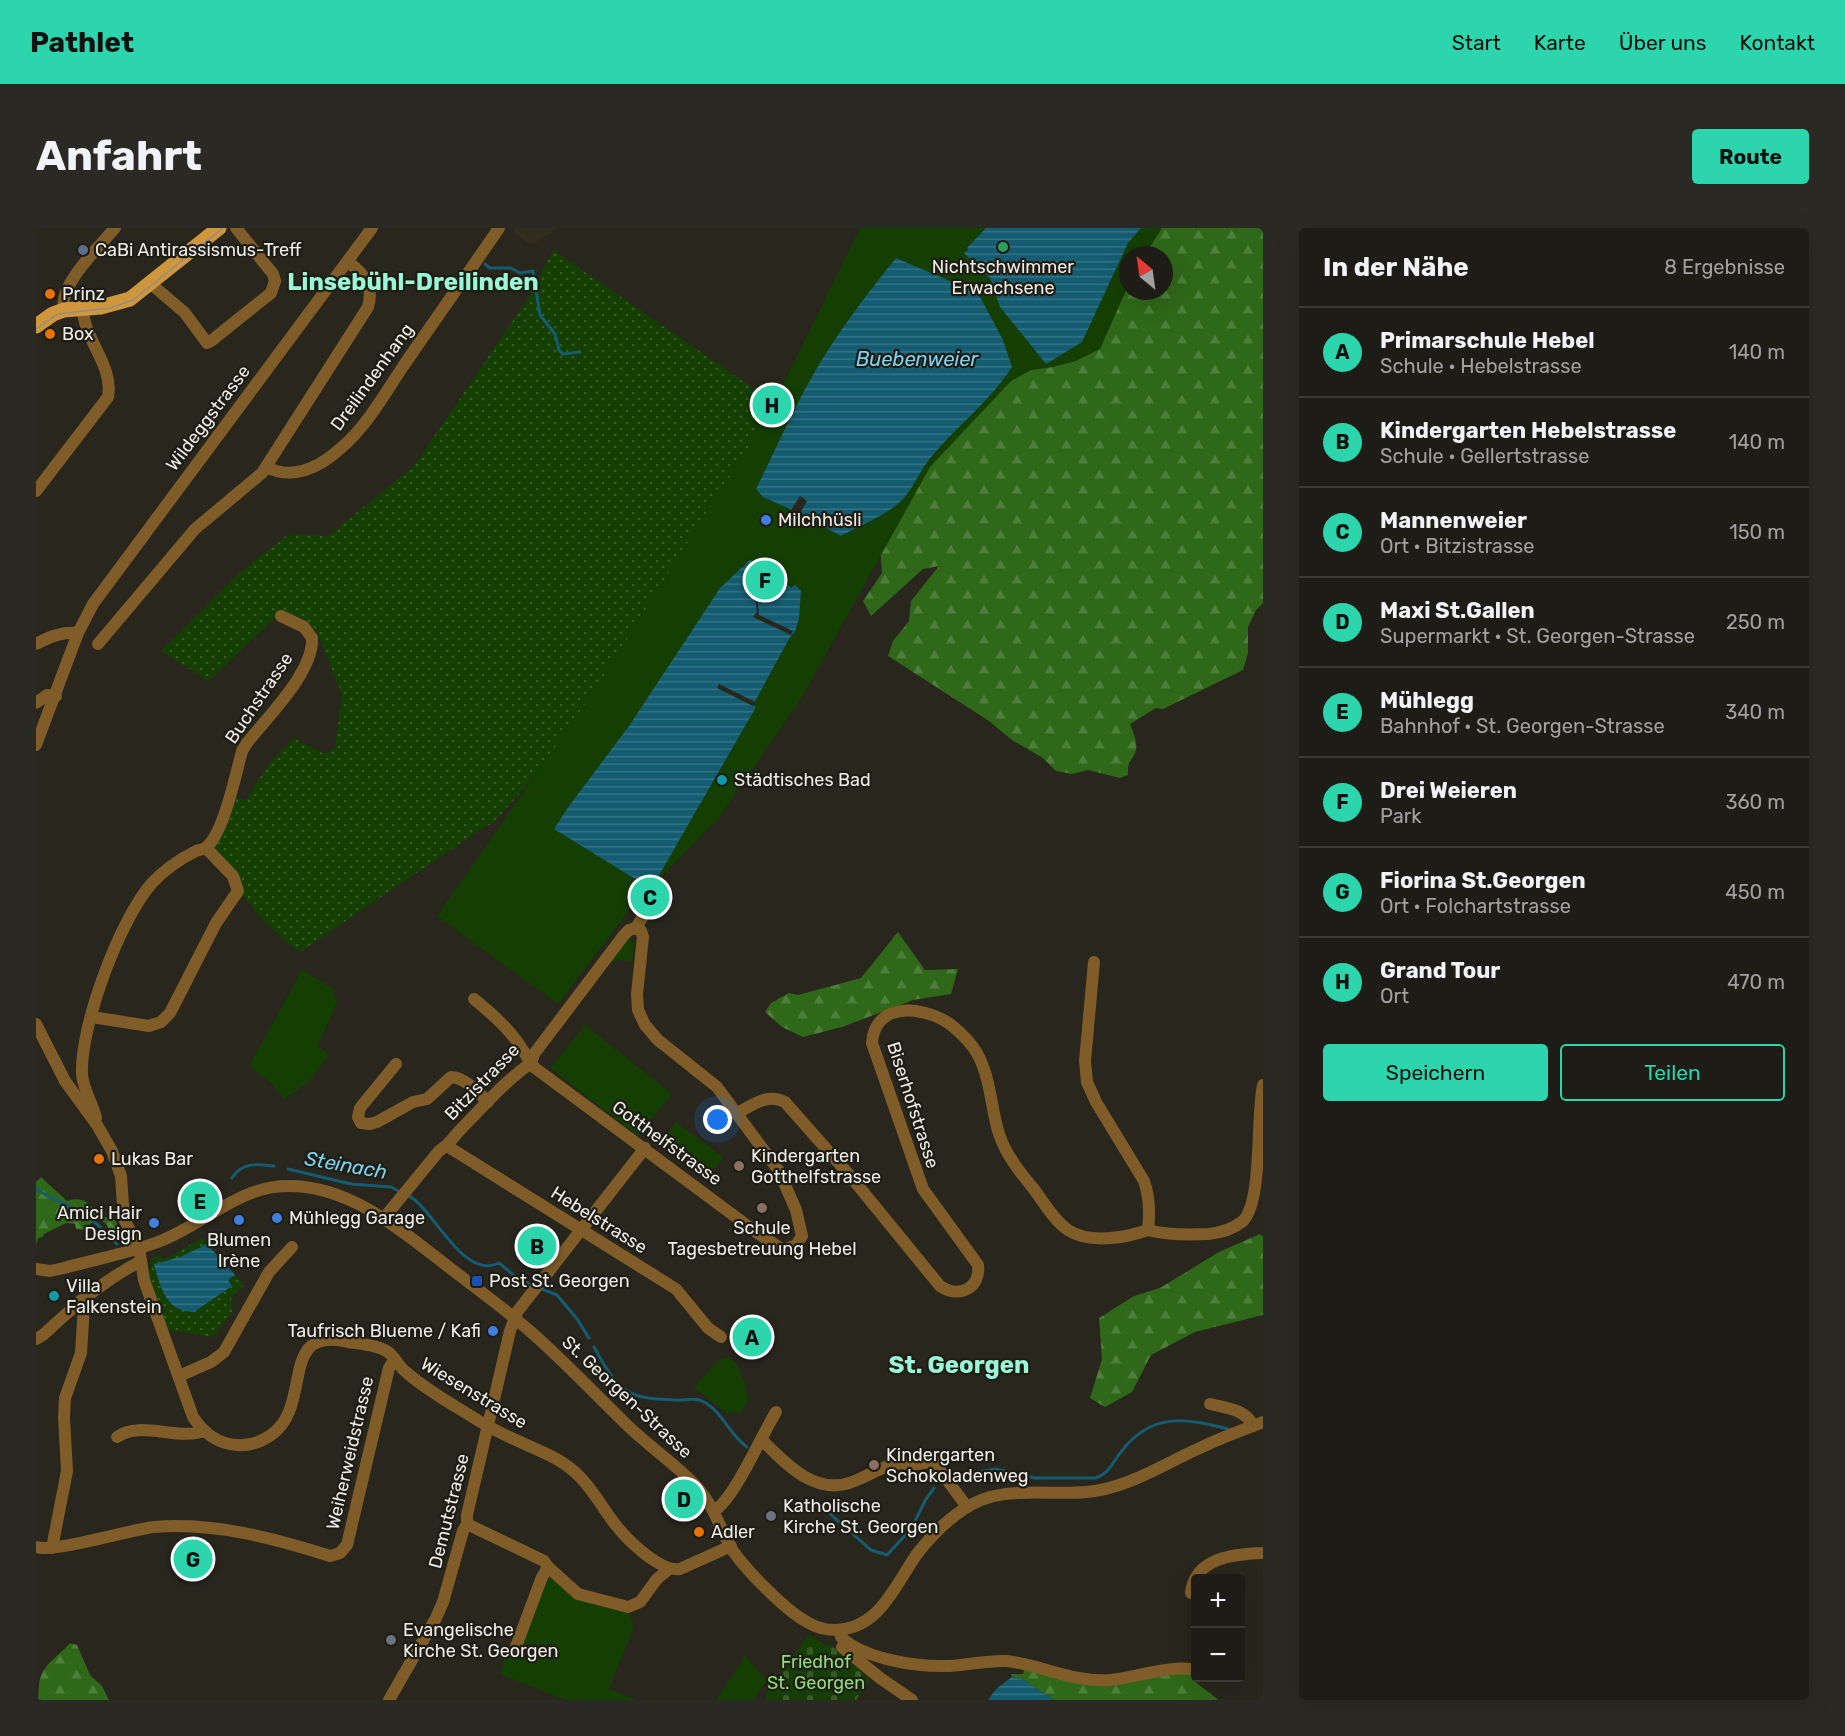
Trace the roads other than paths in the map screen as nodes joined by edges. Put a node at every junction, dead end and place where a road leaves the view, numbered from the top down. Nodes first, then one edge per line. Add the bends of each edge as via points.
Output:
1 (115, 228) edge
2 (219, 228) edge
3 (236, 228) edge
4 (372, 228) edge
5 (499, 228) edge
6 (348, 262) junction
7 (150, 283) junction
8 (82, 308) junction
9 (64, 310) junction
10 (36, 326) edge
11 (266, 467) junction
12 (36, 491) edge
13 (281, 616) dead end
14 (78, 633) junction
15 (36, 644) edge
16 (98, 644) dead end
17 (56, 696) junction
18 (36, 703) edge
19 (36, 745) edge
20 (206, 848) junction
21 (646, 911) dead end
22 (636, 928) junction
23 (1094, 962) dead end
24 (474, 999) dead end
25 (92, 1017) junction
26 (36, 1024) edge
27 (531, 1063) junction
28 (396, 1064) dead end
29 (1263, 1085) edge
30 (488, 1102) junction
31 (736, 1114) junction
32 (97, 1125) junction
33 (447, 1146) junction
34 (645, 1148) junction
35 (1261, 1164) edge
36 (384, 1218) junction
37 (580, 1230) junction
38 (1148, 1230) junction
39 (292, 1247) dead end
40 (139, 1248) junction
41 (141, 1262) junction
42 (36, 1269) edge
43 (81, 1300) junction
44 (514, 1318) junction
45 (721, 1336) dead end
46 (36, 1339) edge
47 (394, 1360) junction
48 (179, 1376) junction
49 (1210, 1404) dead end
50 (776, 1412) dead end
51 (488, 1425) junction
52 (1256, 1425) edge
53 (204, 1431) junction
54 (117, 1437) dead end
55 (762, 1440) junction
56 (948, 1457) dead end
57 (940, 1472) junction
58 (967, 1507) junction
59 (714, 1510) junction
60 (467, 1524) junction
61 (731, 1546) junction
62 (36, 1547) edge
63 (52, 1548) junction
64 (1263, 1553) edge
65 (548, 1567) junction
66 (669, 1569) junction
67 (1198, 1574) edge
68 (840, 1633) junction
69 (514, 1652) dead end
70 (1191, 1668) edge
71 (389, 1700) edge
72 (912, 1700) edge

1 - 9 street via 71,282 63,301
2 - 7 main road
3 - 7 street via 275,281 271,293 211,341 207,343 185,314
4 - 6 street, Wildeggstrasse
5 - 11 street, Dreilindenhang via 351,440 304,471 286,474
6 - 11 street via 369,284 368,307
6 - 14 street, Wildeggstrasse via 98,596
7 - 8 main road via 116,305
8 - 9 main road
8 - 12 street via 109,381 108,397
9 - 10 main road
11 - 16 street via 195,529
13 - 20 street, Buchstrasse via 304,627 311,635 308,658 302,672 242,752 223,819
14 - 15 street via 54,635
14 - 17 street
17 - 18 street via 47,695
17 - 19 street
20 - 25 street via 162,873 138,901 107,965
20 - 25 street via 233,876 238,891 207,940 170,1013 149,1026
21 - 22 street, Bitzistrasse
22 - 27 street, Bitzistrasse via 624,936
22 - 31 street via 643,938 637,1003 645,1025 717,1087
23 - 38 street via 1085,1061 1087,1082 1144,1181 1150,1210
24 - 27 street, Gotthelfstrasse via 503,1024
25 - 32 street via 82,1075
26 - 32 street via 65,1082
27 - 30 street, Bitzistrasse
27 - 34 street, Gotthelfstrasse
28 - 30 street via 360,1108 361,1123 376,1122 413,1102 423,1101 452,1077
29 - 35 street
30 - 33 street, Bitzistrasse
31 - 34 street, Gotthelfstrasse via 779,1171 796,1210 802,1233 793,1247 783,1250 756,1232
31 - 38 street, Biserhofstrasse via 762,1100 785,1102 940,1286 952,1292 969,1289 978,1276 978,1265 923,1189 873,1043 876,1026 887,1016 922,1012 956,1028 973,1047 985,1070 1005,1151 1066,1229 1092,1238
32 - 40 street via 117,1164 124,1219
33 - 36 street, Bitzistrasse
33 - 37 street, Hebelstrasse
34 - 37 street
35 - 38 street via 1254,1201 1242,1221 1213,1233
36 - 40 street, St. Georgen-Strasse via 320,1190 274,1186 245,1196 165,1239
36 - 44 street, St. Georgen-Strasse
37 - 44 street
37 - 45 street, Hebelstrasse via 675,1289 708,1328
39 - 48 street via 269,1272 224,1352
40 - 41 street
40 - 42 street, St. Georgen-Strasse via 57,1269
41 - 43 street
41 - 48 street
43 - 46 street
43 - 63 street via 81,1353 65,1398 67,1478
44 - 51 street, Demutstrasse
44 - 59 street, St. Georgen-Strasse via 690,1480
47 - 51 street, Wiesenstrasse via 411,1377
47 - 53 street, Wiesenstrasse via 381,1349 336,1339 320,1340 304,1354 290,1412 276,1432 254,1443 237,1445 219,1441
47 - 63 street, Weiherweidstrasse via 347,1545 340,1553 330,1556 238,1533 187,1527 137,1530
48 - 53 street via 193,1417
49 - 52 street via 1245,1414
50 - 55 street
51 - 60 street, Demutstrasse
51 - 66 street, Wiesenstrasse via 568,1467 622,1532
52 - 58 street via 1111,1488 1004,1494
53 - 54 street via 190,1435 126,1432
55 - 57 street via 800,1474 828,1486 852,1482 901,1463
55 - 59 street via 726,1500
56 - 57 street
57 - 58 street
58 - 68 street via 923,1546 878,1612
59 - 61 street, St. Georgen-Strasse
60 - 65 street via 536,1556
60 - 71 street, Demutstrasse via 440,1610
61 - 66 street via 680,1569
61 - 68 street, St. Georgen-Strasse via 747,1568 804,1621
62 - 63 street
64 - 67 street via 1231,1555
65 - 66 street via 578,1594 628,1607 640,1602
65 - 69 street
68 - 70 street via 855,1648 869,1654 925,1666 1005,1661 1108,1680
68 - 72 street via 843,1649

